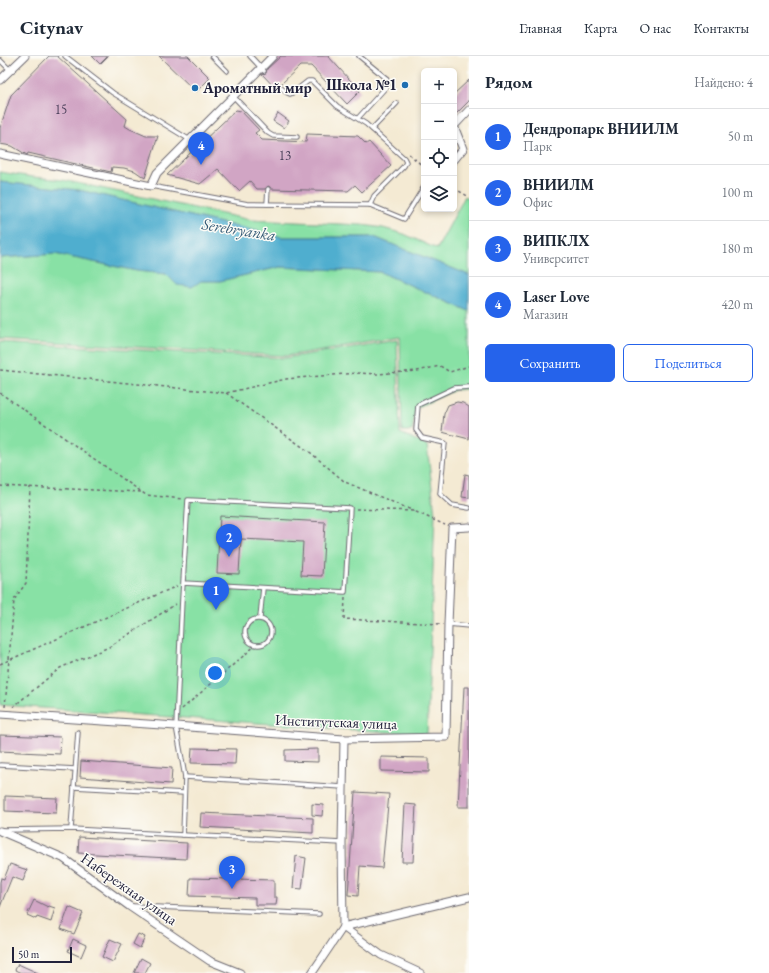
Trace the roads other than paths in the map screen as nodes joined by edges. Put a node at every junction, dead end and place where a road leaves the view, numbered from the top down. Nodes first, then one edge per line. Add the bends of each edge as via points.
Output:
1 (24, 56) edge
2 (65, 56) edge
3 (212, 56) edge
4 (250, 56) edge
5 (273, 56) edge
6 (359, 56) edge
7 (0, 60) edge
8 (263, 69) junction
9 (10, 70) junction
10 (227, 71) dead end
11 (0, 80) edge
12 (279, 86) dead end
13 (233, 96) junction
14 (397, 103) dead end
15 (469, 110) edge
16 (358, 118) junction
17 (457, 123) edge
18 (372, 129) junction
19 (457, 135) edge
20 (297, 137) dead end
21 (190, 140) junction
22 (0, 154) edge
23 (457, 156) edge
24 (151, 186) junction
25 (268, 189) dead end
26 (421, 192) edge
27 (267, 204) junction
28 (370, 205) junction
29 (469, 387) edge
30 (469, 508) edge
31 (469, 527) edge
32 (183, 583) junction
33 (263, 588) junction
34 (260, 618) junction
35 (448, 624) junction
36 (469, 626) edge
37 (2, 714) edge
38 (176, 726) junction
39 (78, 732) dead end
40 (344, 739) junction
41 (0, 765) edge
42 (75, 769) junction
43 (185, 777) junction
44 (74, 787) junction
45 (343, 787) junction
46 (184, 793) junction
47 (71, 829) junction
48 (0, 831) edge
49 (182, 835) junction
50 (342, 843) junction
51 (469, 897) edge
52 (129, 906) junction
53 (319, 914) dead end
54 (342, 928) junction
55 (240, 973) edge
56 (312, 973) edge
57 (420, 973) edge

1 - 9 street
2 - 21 lane via 113,93
3 - 10 lane
4 - 8 lane
5 - 8 street
6 - 16 lane via 386,78 388,83
7 - 9 lane
8 - 13 street
9 - 11 street
12 - 16 lane via 290,94 308,81 312,81 337,106
13 - 20 lane via 268,134
13 - 21 street
14 - 18 lane
15 - 17 street
16 - 18 lane
18 - 28 lane via 406,162 374,196
19 - 23 street via 462,149
21 - 24 street via 157,173
22 - 24 street
24 - 27 lane via 237,203
25 - 27 lane
26 - 28 lane via 404,219
27 - 28 lane
29 - 30 lane via 454,388 418,405 416,430 422,438 445,442 440,494 452,505
31 - 35 street, Институтская улица via 452,528
32 - 33 lane
32 - 33 lane via 188,500 350,508 345,592
32 - 38 lane
33 - 34 lane
34 - 34 lane via 250,621 244,630 247,640 256,646 266,643 272,634 269,623
35 - 36 lane
35 - 40 street, Институтская улица via 446,737
37 - 38 street, Институтская улица
38 - 40 street, Институтская улица
38 - 43 lane
39 - 42 lane
40 - 45 street
41 - 42 lane
42 - 44 lane
43 - 45 lane
43 - 46 lane
44 - 46 lane
44 - 47 lane
45 - 50 street
46 - 49 lane
47 - 48 lane
47 - 49 lane
48 - 52 street, Набережная улица via 63,858
49 - 50 lane
50 - 54 street
51 - 54 street
52 - 53 lane
52 - 55 street, Набережная улица via 210,961
54 - 56 street
54 - 57 street via 381,955

